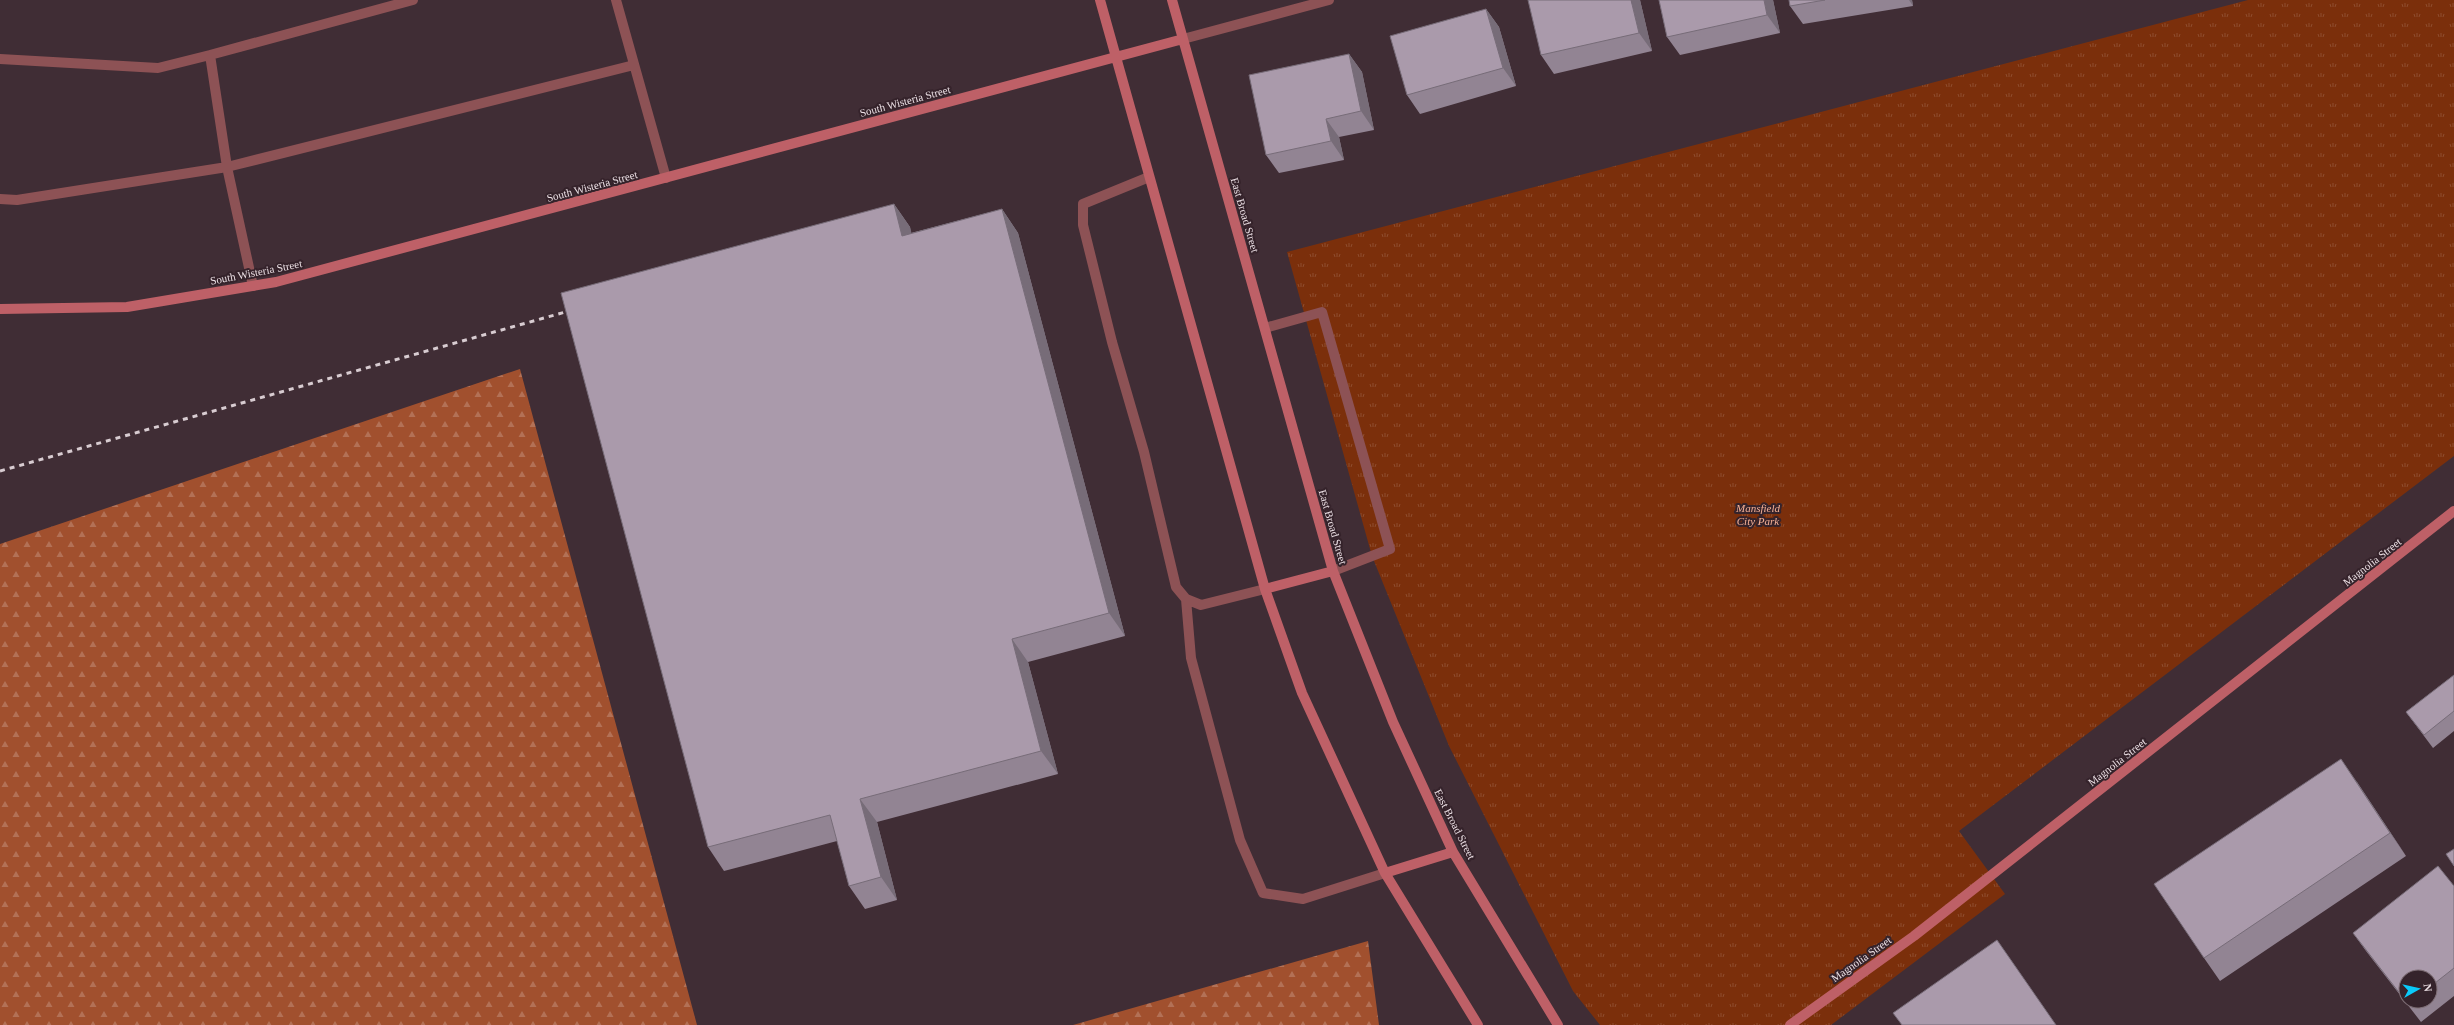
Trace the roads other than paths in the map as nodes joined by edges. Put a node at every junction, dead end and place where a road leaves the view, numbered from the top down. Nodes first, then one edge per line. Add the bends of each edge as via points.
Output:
1 (413, 0) edge
2 (616, 0) edge
3 (1100, 0) edge
4 (1172, 0) edge
5 (1329, 0) edge
6 (1183, 39) junction
7 (210, 54) junction
8 (1117, 56) junction
9 (0, 59) edge
10 (634, 65) junction
11 (227, 168) junction
12 (1149, 177) junction
13 (666, 178) junction
14 (0, 199) edge
15 (253, 286) junction
16 (0, 309) edge
17 (1265, 328) junction
18 (2454, 511) edge
19 (1333, 571) junction
20 (1264, 589) junction
21 (1186, 599) junction
22 (1453, 852) junction
23 (1385, 873) junction
24 (1478, 1025) edge
25 (1558, 1025) edge
26 (1790, 1025) edge

1 - 7 street
2 - 10 street
3 - 8 main road
4 - 6 main road, East Broad Street
5 - 6 street
6 - 8 main road, South Wisteria Street
6 - 17 main road, East Broad Street
7 - 9 street via 158,68
7 - 11 street
8 - 12 main road
8 - 13 main road, South Wisteria Street
10 - 11 street
10 - 13 street
11 - 14 street via 17,200
11 - 15 street
12 - 20 main road
12 - 21 street via 1083,204 1083,225 1112,342 1144,452 1176,587
13 - 15 main road, South Wisteria Street
15 - 16 main road, South Wisteria Street via 127,307
17 - 19 main road, East Broad Street
17 - 19 street via 1322,312 1390,549
18 - 26 main road, Magnolia Street via 1914,936
19 - 20 main road
19 - 22 main road, East Broad Street via 1393,722
20 - 21 street via 1201,605
20 - 23 main road via 1302,693
21 - 23 street via 1191,658 1240,840 1264,893 1303,899
22 - 23 main road
22 - 25 main road, East Broad Street
23 - 24 main road

